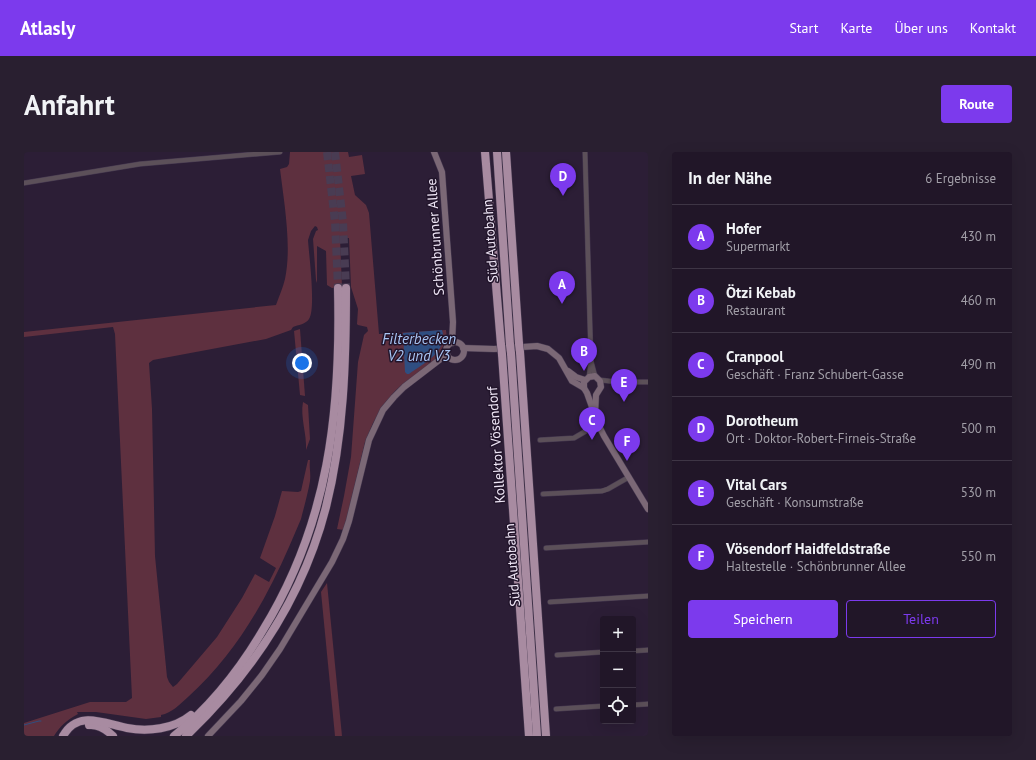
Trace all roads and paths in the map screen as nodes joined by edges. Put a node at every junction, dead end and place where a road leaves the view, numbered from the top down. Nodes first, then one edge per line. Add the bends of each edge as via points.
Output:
1 (280, 152) edge
2 (434, 152) edge
3 (485, 152) edge
4 (497, 152) edge
5 (506, 152) edge
6 (585, 152) edge
7 (24, 183) edge
8 (454, 343) junction
9 (463, 351) junction
10 (448, 356) junction
11 (565, 368) junction
12 (592, 378) junction
13 (617, 382) junction
14 (648, 382) edge
15 (585, 390) junction
16 (599, 390) junction
17 (595, 415) junction
18 (598, 424) junction
19 (540, 440) dead end
20 (629, 477) junction
21 (543, 494) dead end
22 (648, 509) edge
23 (648, 542) edge
24 (546, 548) dead end
25 (648, 596) edge
26 (550, 602) dead end
27 (648, 650) edge
28 (636, 651) edge
29 (600, 652) edge
30 (557, 655) dead end
31 (212, 698) junction
32 (648, 704) edge
33 (636, 705) edge
34 (600, 706) edge
35 (556, 709) dead end
36 (63, 736) edge
37 (69, 736) edge
38 (113, 736) edge
39 (174, 736) edge
40 (186, 736) edge
41 (208, 736) edge
42 (529, 736) edge
43 (537, 736) edge
44 (546, 736) edge

1 - 7 street via 140,164
2 - 8 main road, Schönbrunner Allee via 442,172
3 - 42 highway, Kollektor Vösendorf
4 - 43 highway, Süd Autobahn
5 - 44 highway, Süd Autobahn
6 - 12 street
8 - 9 main road via 461,345
8 - 10 main road via 447,348
9 - 10 main road via 462,357 457,360 452,360
9 - 11 main road via 537,346 554,353
10 - 41 main road via 420,375 383,410 369,440 356,498 332,562 262,675
11 - 12 main road via 576,377
11 - 15 main road via 572,381
12 - 13 street
12 - 15 main road
12 - 16 main road
13 - 14 street
13 - 16 street
15 - 16 main road via 593,394
15 - 17 main road
16 - 17 main road
17 - 18 main road
18 - 19 street via 574,438
18 - 20 main road
20 - 21 street via 608,490
20 - 22 main road
23 - 24 street
25 - 26 street
27 - 28 street
29 - 30 street
31 - 36 highway via 184,720 173,725 148,730 92,720 73,725
31 - 39 highway
31 - 40 highway via 251,651 277,609 311,530 321,494 331,434 342,288 344,369 337,451 326,507 310,557 285,610 249,667 221,701
32 - 33 street
34 - 35 street
37 - 38 highway via 83,726 91,725 99,726

